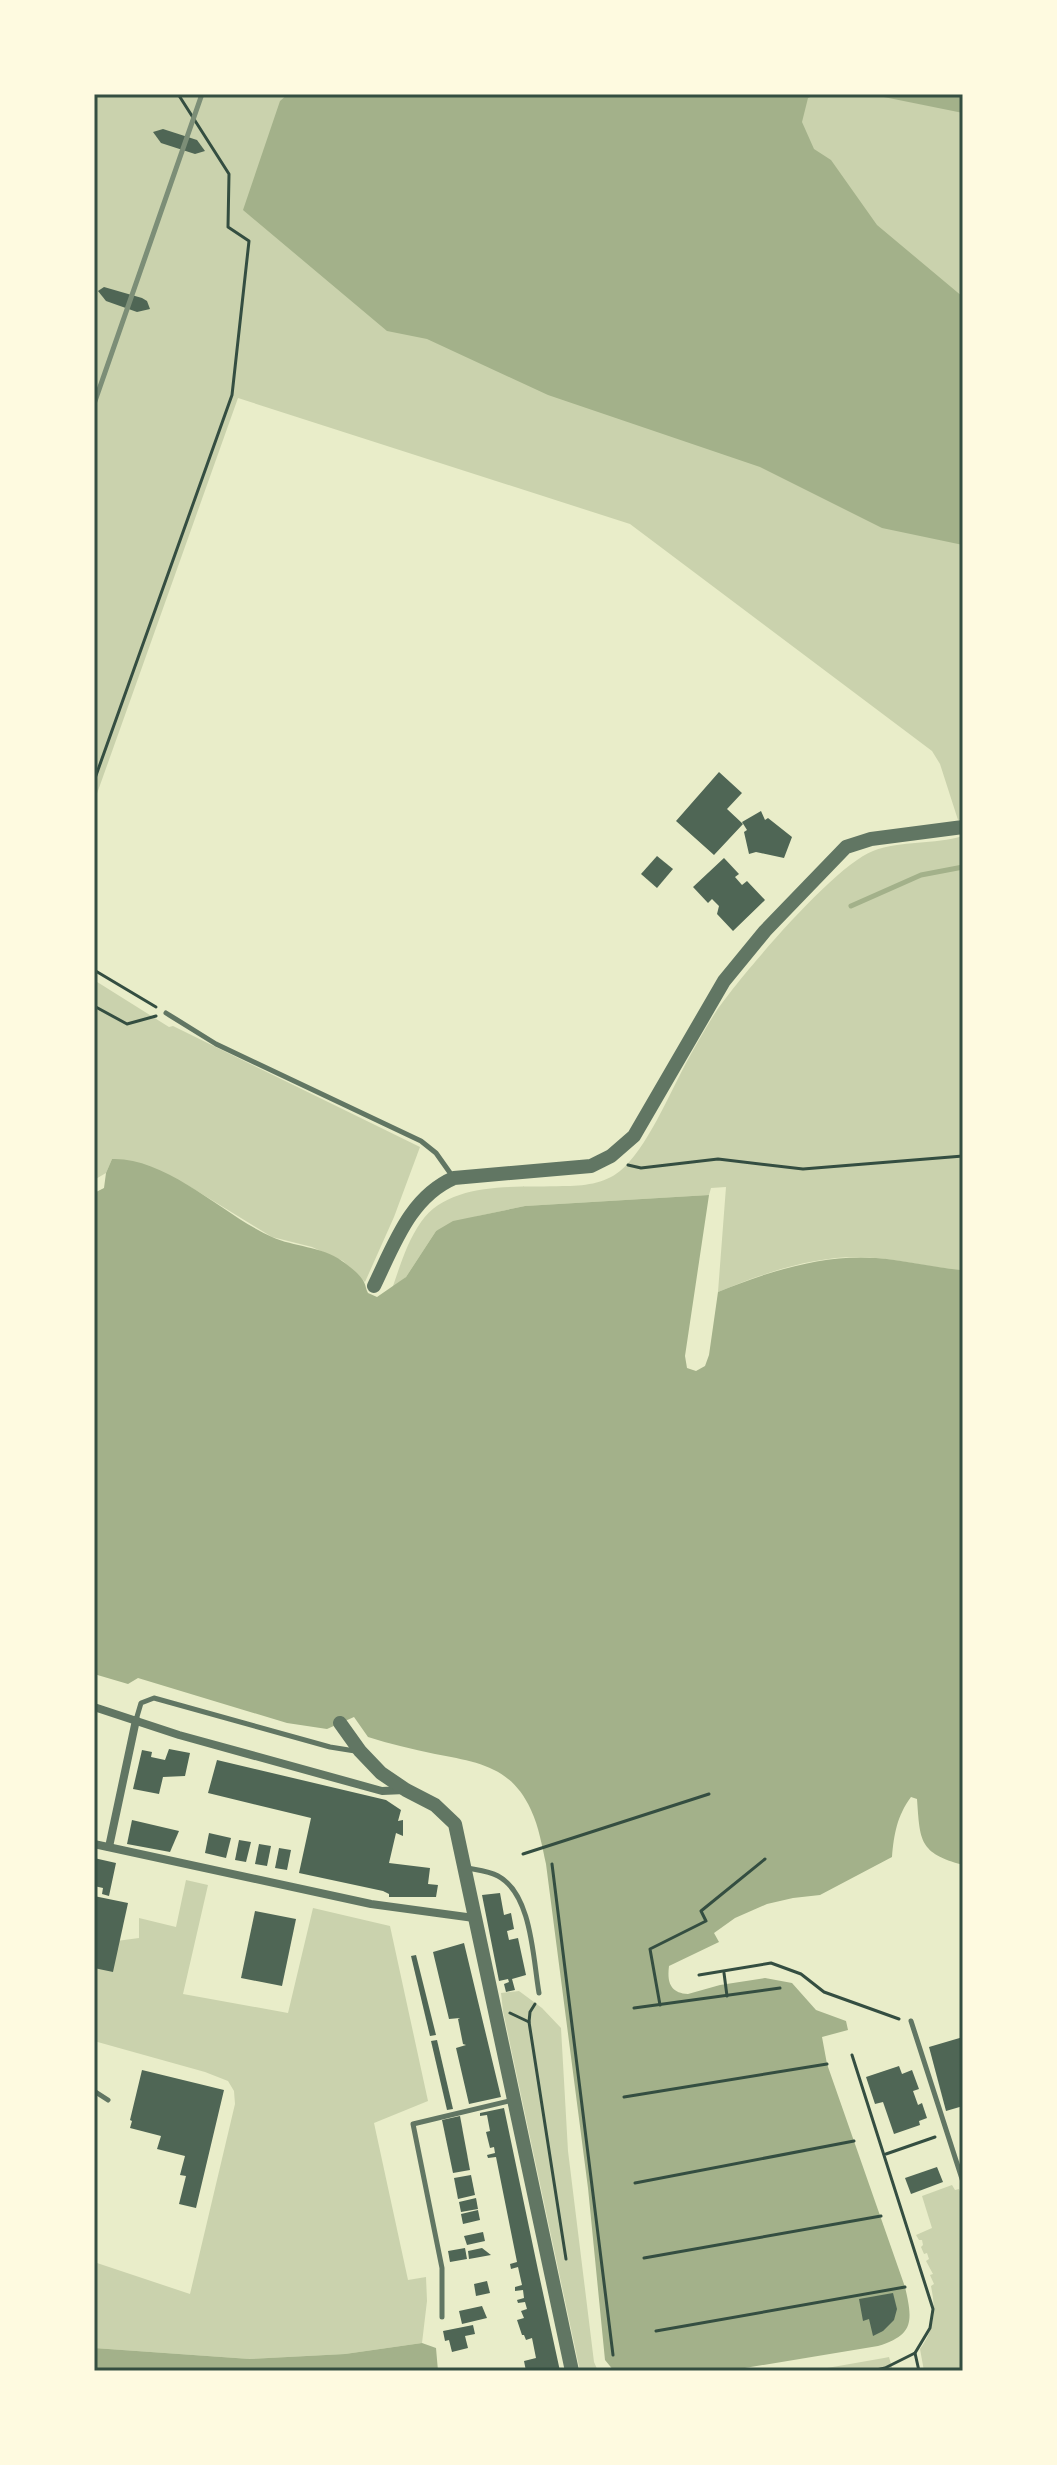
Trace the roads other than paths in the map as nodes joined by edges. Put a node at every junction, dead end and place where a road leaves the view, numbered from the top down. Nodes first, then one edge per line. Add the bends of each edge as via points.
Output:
1 (963, 827) edge
2 (166, 1013) road end
3 (454, 1178) junction
4 (374, 1286) dead end
5 (94, 1707) edge
6 (136, 1720) junction
7 (340, 1723) dead end
8 (360, 1751) junction
9 (406, 1790) junction
10 (94, 1844) edge
11 (109, 1847) junction
12 (462, 1867) junction
13 (474, 1918) junction
14 (539, 1993) dead end
15 (911, 2021) road end
16 (94, 2091) edge
17 (514, 2099) junction
18 (108, 2100) dead end
19 (963, 2182) edge
20 (442, 2317) dead end
21 (572, 2371) edge

1 - 3 street via 846,847 724,981 634,1136 611,1156 568,1170
2 - 3 lane via 216,1044 421,1141
3 - 4 street via 415,1208
5 - 6 street
6 - 8 lane via 141,1703 154,1698
6 - 9 street via 382,1791
6 - 11 street
7 - 8 street
8 - 9 street
9 - 12 street via 435,1805 455,1824
10 - 11 street
11 - 13 street via 371,1904
12 - 13 street
12 - 14 lane via 496,1874 516,1893 526,1914
13 - 17 street
15 - 19 lane
16 - 18 lane
17 - 20 lane via 413,2124 442,2268
17 - 21 street

